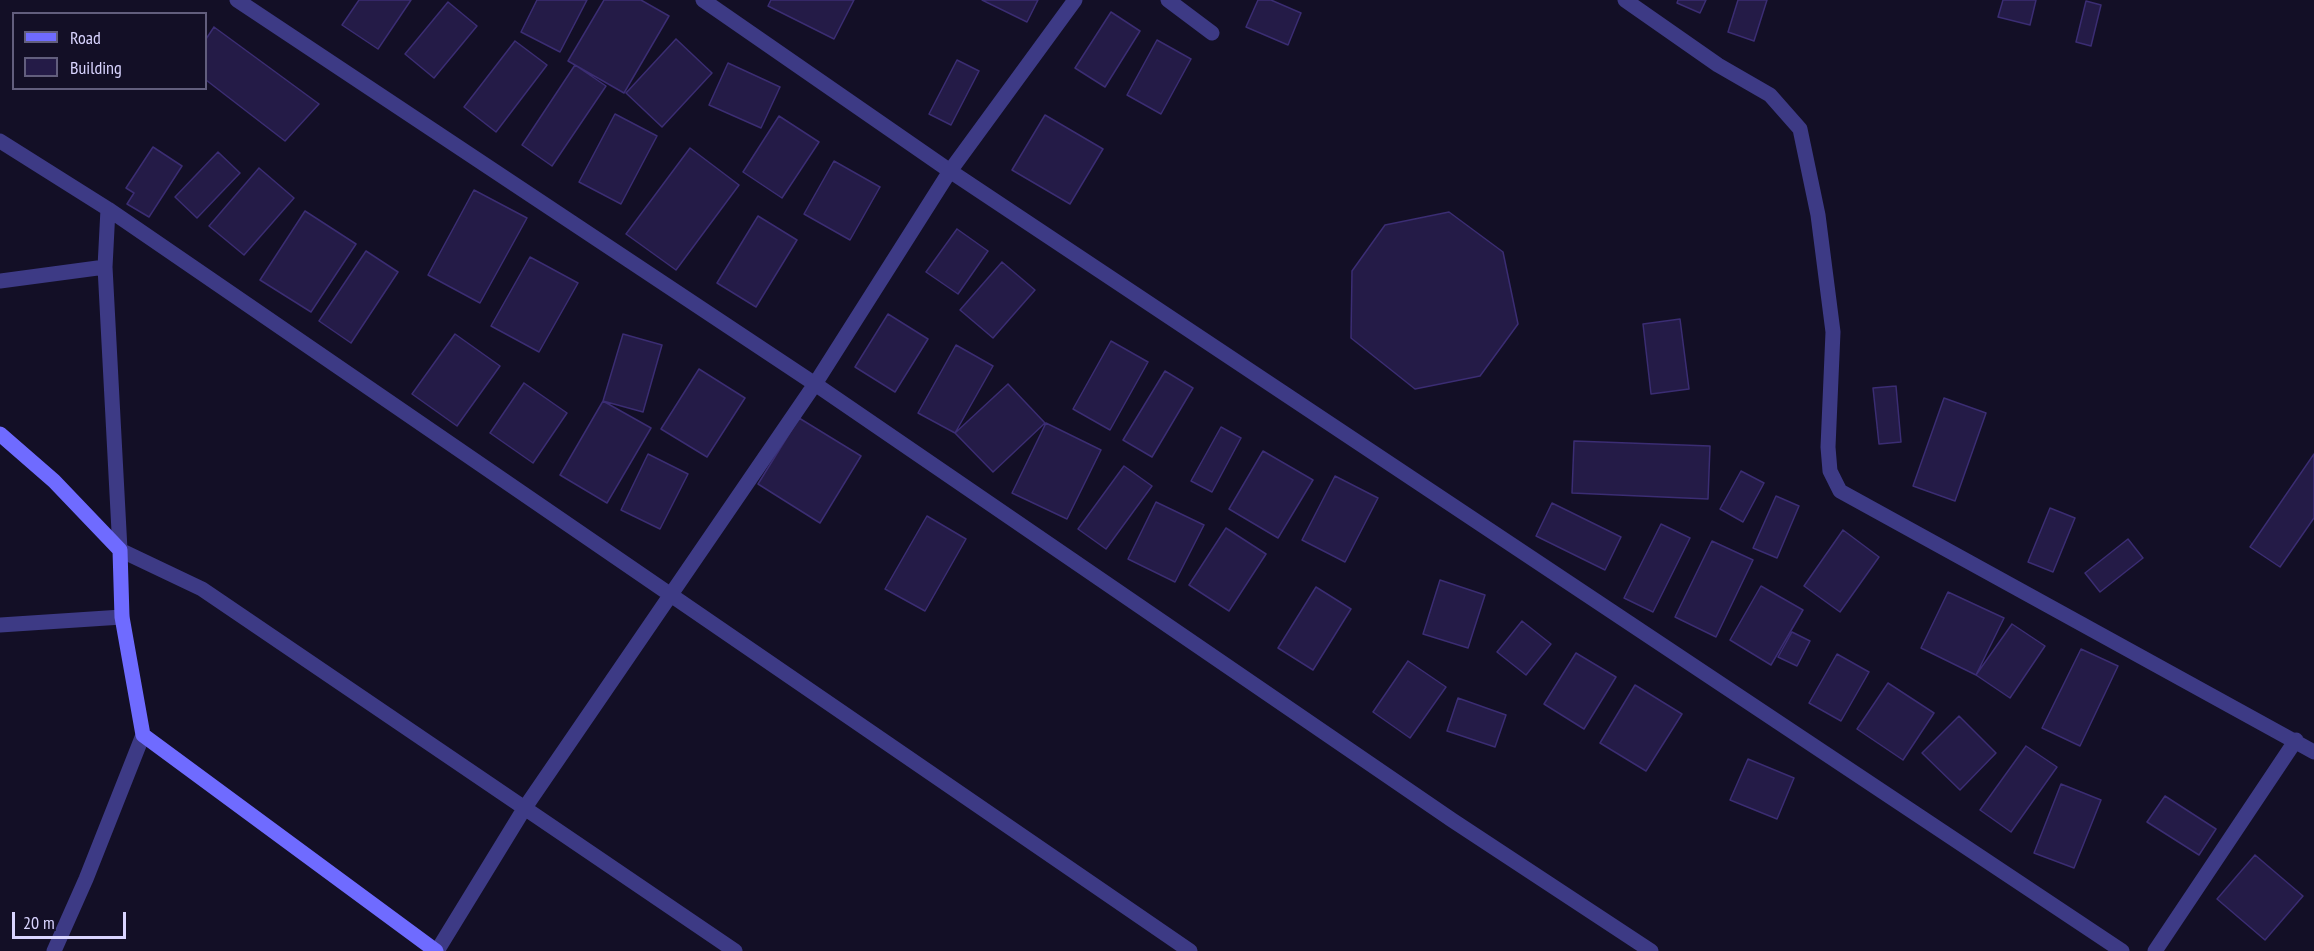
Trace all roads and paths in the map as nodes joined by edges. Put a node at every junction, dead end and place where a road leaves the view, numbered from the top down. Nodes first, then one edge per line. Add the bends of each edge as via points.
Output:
1 (237, 0) edge
2 (704, 0) edge
3 (1075, 0) edge
4 (1167, 0) edge
5 (1625, 0) edge
6 (1212, 33) dead end
7 (0, 141) edge
8 (950, 171) junction
9 (108, 208) junction
10 (105, 267) junction
11 (0, 282) edge
12 (815, 384) junction
13 (0, 434) edge
14 (120, 550) junction
15 (669, 594) junction
16 (122, 617) junction
17 (0, 625) edge
18 (143, 735) junction
19 (2296, 740) junction
20 (2314, 752) edge
21 (524, 809) junction
22 (54, 951) edge
23 (437, 951) edge
24 (735, 951) edge
25 (1190, 951) edge
26 (1651, 951) edge
27 (2122, 951) edge
28 (2155, 951) edge

1 - 12 street
2 - 8 street
3 - 8 street
4 - 6 street
5 - 19 street via 1718,65 1770,95 1800,129 1818,215 1833,332 1828,447 1830,471 1840,492
7 - 9 street
8 - 12 street
8 - 27 street
9 - 10 street
9 - 15 street
10 - 11 street
10 - 14 street
12 - 15 street
12 - 26 street via 1452,820
13 - 14 street via 54,480
14 - 16 street
14 - 21 street via 202,589
15 - 21 street
15 - 25 street
16 - 17 street
16 - 18 street
18 - 22 street
18 - 23 street
19 - 20 street
19 - 28 street
21 - 23 street
21 - 24 street

